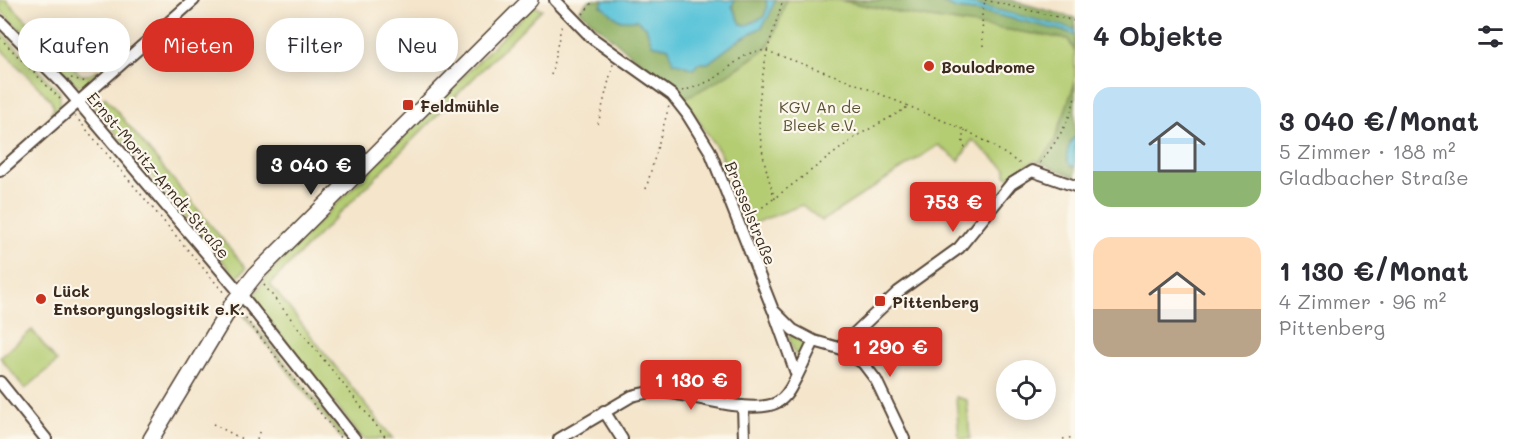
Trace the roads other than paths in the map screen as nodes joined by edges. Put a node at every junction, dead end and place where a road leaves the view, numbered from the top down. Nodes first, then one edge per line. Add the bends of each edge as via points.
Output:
1 (194, 0) edge
2 (530, 0) edge
3 (555, 0) edge
4 (0, 21) edge
5 (74, 107) junction
6 (0, 171) edge
7 (1075, 186) edge
8 (236, 298) junction
9 (773, 310) junction
10 (814, 341) junction
11 (839, 348) junction
12 (797, 376) junction
13 (0, 382) edge
14 (743, 406) junction
15 (604, 411) junction
16 (46, 439) edge
17 (151, 439) edge
18 (355, 439) edge
19 (560, 439) edge
20 (622, 439) edge
21 (744, 439) edge
22 (904, 439) edge

1 - 5 street
2 - 8 main road
3 - 9 street, Brasselstraße via 592,38 672,95 710,151
4 - 5 street, Ernst-Moritz-Arndt-Straße via 62,83
5 - 6 street
5 - 8 street, Ernst-Moritz-Arndt-Straße
7 - 11 street via 1032,171 1011,184 959,248 898,292
8 - 17 main road
8 - 18 street, Ernst-Moritz-Arndt-Straße
9 - 10 street, Brasselstraße via 793,330
9 - 12 street
10 - 11 street, Brasselstraße
10 - 12 street
11 - 22 street, Brasselstraße via 863,363 876,380
12 - 14 street via 781,400 770,405
13 - 16 street
14 - 15 street via 645,392
14 - 21 street
15 - 19 street
15 - 20 street

